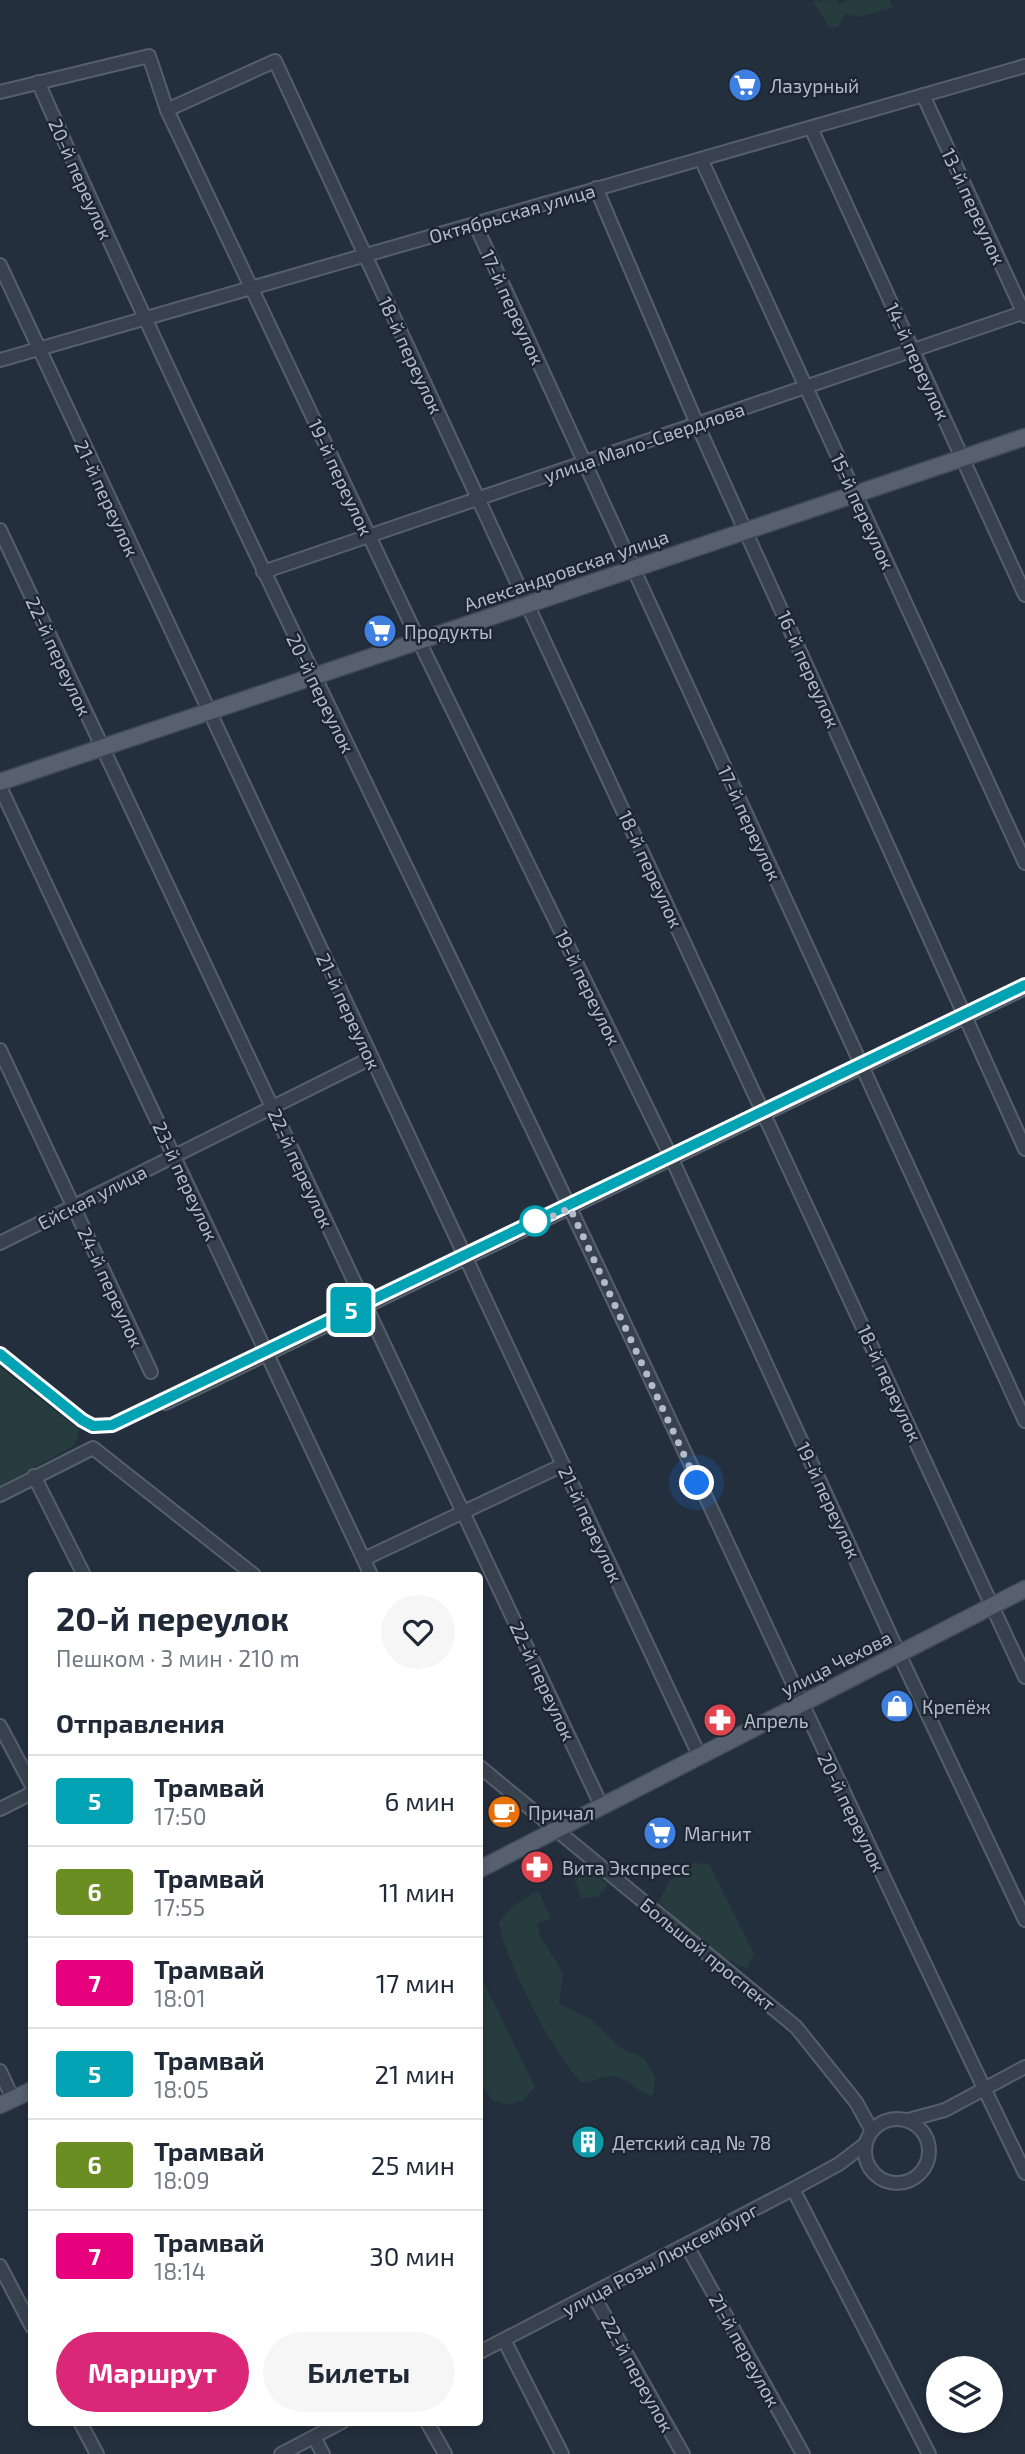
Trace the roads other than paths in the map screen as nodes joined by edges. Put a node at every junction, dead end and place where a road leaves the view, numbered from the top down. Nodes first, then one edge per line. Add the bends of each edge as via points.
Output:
1 (1025, 66) edge
2 (38, 82) junction
3 (0, 92) edge
4 (923, 95) junction
5 (167, 110) junction
6 (811, 128) junction
7 (701, 159) junction
8 (596, 188) junction
9 (475, 224) junction
10 (365, 256) junction
11 (0, 265) edge
12 (251, 288) junction
13 (1024, 314) edge
14 (143, 319) junction
15 (37, 349) junction
16 (913, 351) junction
17 (0, 360) edge
18 (806, 387) junction
19 (697, 424) junction
20 (1025, 438) edge
21 (962, 459) junction
22 (584, 463) junction
23 (856, 495) junction
24 (477, 499) junction
25 (0, 530) edge
26 (747, 531) junction
27 (369, 536) junction
28 (634, 570) junction
29 (263, 572) junction
30 (1025, 595) edge
31 (526, 606) junction
32 (419, 642) junction
33 (313, 677) junction
34 (208, 712) junction
35 (102, 747) junction
36 (0, 784) edge
37 (1025, 863) edge
38 (1025, 988) edge
39 (964, 1018) junction
40 (0, 1050) edge
41 (371, 1058) junction
42 (862, 1067) junction
43 (272, 1107) junction
44 (766, 1114) junction
45 (1025, 1149) edge
46 (174, 1156) junction
47 (672, 1159) junction
48 (73, 1206) junction
49 (570, 1208) junction
50 (0, 1243) edge
51 (465, 1258) junction
52 (366, 1306) junction
53 (267, 1354) junction
54 (151, 1373) dead end
55 (165, 1404) dead end
56 (1025, 1421) edge
57 (563, 1465) junction
58 (34, 1476) junction
59 (0, 1495) edge
60 (463, 1512) junction
61 (364, 1559) junction
62 (82, 1572) edge
63 (250, 1572) edge
64 (370, 1572) edge
65 (1025, 1589) edge
66 (993, 1605) junction
67 (899, 1654) junction
68 (1025, 1677) edge
69 (800, 1705) junction
70 (0, 1726) edge
71 (700, 1757) junction
72 (483, 1771) edge
73 (28, 1787) edge
74 (28, 1795) edge
75 (602, 1807) junction
76 (0, 1809) edge
77 (554, 1832) junction
78 (483, 1867) edge
79 (1025, 1920) edge
80 (1025, 2067) edge
81 (0, 2071) edge
82 (984, 2088) junction
83 (28, 2092) edge
84 (7, 2102) edge
85 (856, 2102) junction
86 (945, 2110) junction
87 (908, 2120) junction
88 (884, 2122) junction
89 (872, 2131) junction
90 (926, 2135) junction
91 (865, 2144) junction
92 (839, 2164) junction
93 (870, 2169) junction
94 (1025, 2173) edge
95 (793, 2189) junction
96 (687, 2246) junction
97 (0, 2266) edge
98 (593, 2295) junction
99 (28, 2319) edge
100 (504, 2340) junction
101 (483, 2350) edge
102 (82, 2426) edge
103 (335, 2426) edge
104 (429, 2426) edge
105 (314, 2437) junction
106 (97, 2454) edge
107 (281, 2454) edge
108 (323, 2454) edge
109 (445, 2454) edge
110 (562, 2454) edge
111 (683, 2454) edge
112 (803, 2454) edge
113 (929, 2454) edge

1 - 4 street, Октябрьская улица
2 - 3 street
2 - 5 street, 19-й переулок via 149,56
2 - 14 street, 20-й переулок
4 - 6 street, Октябрьская улица
4 - 13 street, 13-й переулок
5 - 10 street, 18-й переулок via 275,61
5 - 12 street, 19-й переулок
6 - 7 street, Октябрьская улица
6 - 16 street, 14-й переулок
7 - 8 street, Октябрьская улица
7 - 18 street, 15-й переулок
8 - 9 street, Октябрьская улица
8 - 19 street, 16-й переулок
9 - 10 street, Октябрьская улица
9 - 22 street, 17-й переулок
10 - 12 street, Октябрьская улица
10 - 24 street, 18-й переулок
11 - 15 street, 21-й переулок
12 - 14 street, Октябрьская улица
12 - 27 street, 19-й переулок
13 - 16 street, улица Мало-Свердлова
14 - 15 street, Октябрьская улица
14 - 29 street, 20-й переулок
15 - 17 street, Октябрьская улица
15 - 34 street, 21-й переулок
16 - 18 street, улица Мало-Свердлова
16 - 21 street, 14-й переулок
18 - 19 street, улица Мало-Свердлова
18 - 23 street, 15-й переулок
19 - 22 street, улица Мало-Свердлова
19 - 26 street, 16-й переулок
20 - 21 main road, Александровская улица
21 - 23 main road, Александровская улица
21 - 30 street, 14-й переулок
22 - 24 street, улица Мало-Свердлова
22 - 28 street, 17-й переулок
23 - 26 main road, Александровская улица
23 - 37 street, 15-й переулок
24 - 27 street, улица Мало-Свердлова
24 - 31 street, 18-й переулок
25 - 35 street, 22-й переулок
26 - 28 main road, Александровская улица
26 - 39 street, 16-й переулок
27 - 29 street, улица Мало-Свердлова
27 - 32 street, 19-й переулок
28 - 31 main road, Александровская улица
28 - 42 street, 17-й переулок
29 - 33 street, 20-й переулок
31 - 32 main road, Александровская улица
31 - 44 street, 18-й переулок
32 - 33 main road, Александровская улица
32 - 47 street, 19-й переулок
33 - 34 main road, Александровская улица
33 - 49 street, 20-й переулок
34 - 35 main road, Александровская улица
34 - 41 street, 21-й переулок
35 - 36 main road, Александровская улица
35 - 43 street, 22-й переулок
36 - 46 street, 23-й переулок
38 - 39 street
39 - 42 street
39 - 45 street, 16-й переулок
40 - 48 street, 24-й переулок
41 - 43 street, Ейская улица
41 - 51 street, 21-й переулок
42 - 44 street
42 - 56 street, 17-й переулок
43 - 46 street, Ейская улица
43 - 52 street, 22-й переулок
44 - 47 street
44 - 66 street, 18-й переулок
46 - 48 street, Ейская улица
46 - 53 street, 23-й переулок
47 - 49 street
47 - 67 street, 19-й переулок
48 - 50 street, Ейская улица
48 - 54 street, 24-й переулок
49 - 51 street
49 - 69 street, 20-й переулок
51 - 52 street
51 - 57 street, 21-й переулок
52 - 53 street
52 - 60 street, 22-й переулок
53 - 55 street
53 - 61 street, 23-й переулок
57 - 60 street
57 - 71 street, 21-й переулок
58 - 59 street
58 - 62 street
58 - 63 street via 85,1449 98,1450
60 - 61 street
60 - 75 street, 22-й переулок
61 - 64 street, 23-й переулок
65 - 66 main road, улица Чехова
66 - 67 main road, улица Чехова
66 - 68 street, 18-й переулок
67 - 69 main road, улица Чехова
67 - 79 street, 19-й переулок
69 - 71 main road, улица Чехова
69 - 82 street, 20-й переулок
70 - 73 street
71 - 75 main road, улица Чехова
72 - 77 street, Большой проспект
74 - 76 street
75 - 77 main road, улица Чехова
77 - 78 main road, улица Чехова
77 - 85 street, Большой проспект via 796,2027
80 - 82 street
81 - 84 street
82 - 86 street
82 - 94 street, 20-й переулок
83 - 84 main road
85 - 88 street, Большой проспект
85 - 89 street, Большой проспект
86 - 87 street
86 - 90 street
87 - 88 street
87 - 90 street
88 - 89 street, улица Розы Люксембург
89 - 91 street, улица Розы Люксембург
90 - 93 street via 930,2148 927,2166 909,2182 884,2181
91 - 92 street, улица Розы Люксембург
91 - 93 street
92 - 93 street
92 - 95 street, улица Розы Люксембург
95 - 96 street, улица Розы Люксембург
95 - 113 street
96 - 98 street, улица Розы Люксембург
96 - 112 street, 21-й переулок
97 - 99 street
98 - 100 street, улица Розы Люксембург
98 - 111 street, 22-й переулок
100 - 101 street, улица Розы Люксембург
100 - 110 street
102 - 106 street
103 - 105 street
104 - 109 street
105 - 107 street
105 - 108 street

